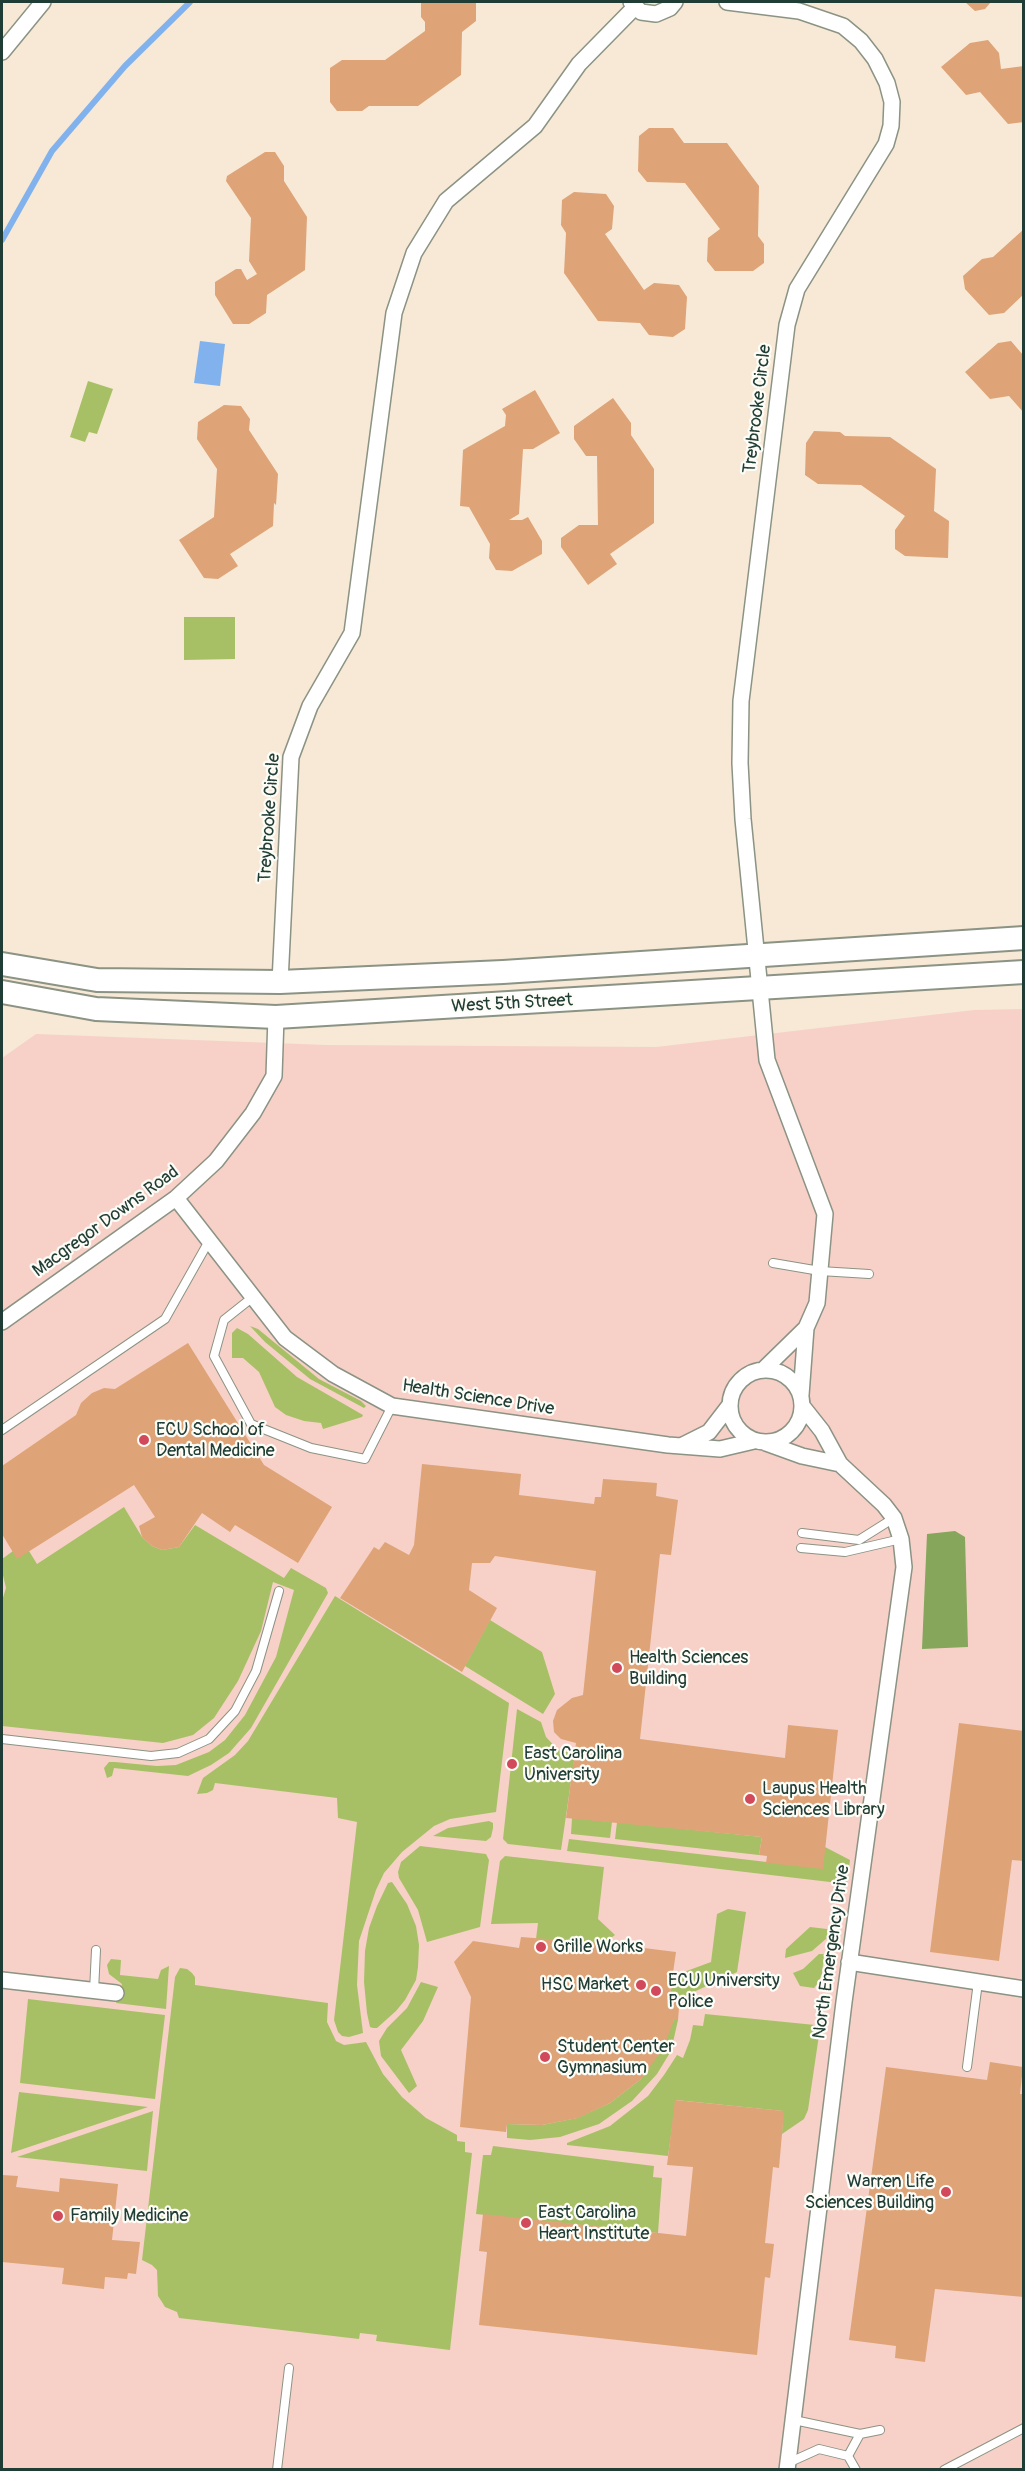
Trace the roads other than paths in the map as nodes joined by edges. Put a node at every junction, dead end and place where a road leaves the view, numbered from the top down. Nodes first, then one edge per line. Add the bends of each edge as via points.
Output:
1 (43, 2) edge
2 (675, 2) edge
3 (727, 2) edge
4 (633, 4) edge
5 (2, 52) edge
6 (1023, 938) edge
7 (756, 957) junction
8 (2, 964) edge
9 (1023, 972) edge
10 (280, 982) junction
11 (759, 989) junction
12 (2, 992) edge
13 (276, 1017) junction
14 (176, 1198) junction
15 (209, 1241) junction
16 (773, 1263) dead end
17 (820, 1271) junction
18 (869, 1274) dead end
19 (253, 1297) junction
20 (2, 1322) edge
21 (806, 1328) junction
22 (763, 1370) junction
23 (802, 1401) junction
24 (392, 1406) junction
25 (729, 1406) junction
26 (2, 1430) edge
27 (760, 1442) junction
28 (681, 1446) junction
29 (840, 1464) junction
30 (894, 1518) junction
31 (802, 1533) dead end
32 (901, 1539) junction
33 (801, 1548) dead end
34 (279, 1591) dead end
35 (2, 1739) edge
36 (96, 1950) dead end
37 (849, 1962) junction
38 (2, 1980) edge
39 (978, 1982) junction
40 (1023, 1989) edge
41 (94, 1991) junction
42 (116, 1993) dead end
43 (967, 2067) dead end
44 (289, 2368) dead end
45 (794, 2420) junction
46 (1023, 2428) edge
47 (880, 2430) dead end
48 (860, 2434) junction
49 (848, 2456) junction
50 (788, 2466) edge
51 (277, 2469) edge
52 (856, 2469) edge
53 (944, 2469) edge

1 - 5 street
2 - 4 street, Treybrooke Circle via 656,14 648,14
3 - 7 street, Treybrooke Circle via 799,11 843,26 875,59 892,102 886,144 797,289 787,324 741,701 740,763
4 - 10 street, Treybrooke Circle via 579,64 535,126 446,201 414,253 394,313 352,633 310,706 291,757
6 - 7 main road, West 5th Street
7 - 10 main road, West 5th Street
7 - 11 street
8 - 10 main road, West 5th Street via 97,980
9 - 11 main road, West 5th Street
11 - 13 main road, West 5th Street
11 - 17 street via 767,1060 825,1214
12 - 13 main road, West 5th Street via 96,1008
13 - 14 street, Macgregor Downs Road via 274,1076 253,1113 216,1161
14 - 15 street, Health Science Drive
14 - 20 street, Macgregor Downs Road
15 - 19 street, Health Science Drive
15 - 26 lane via 165,1319
16 - 17 lane
17 - 18 lane
17 - 21 street via 817,1303
19 - 24 street, Health Science Drive via 285,1338 333,1374
19 - 24 lane via 224,1320 214,1356 251,1424 311,1448 364,1459
21 - 22 street
21 - 23 street
22 - 23 street, North Emergency Drive via 786,1375
22 - 25 street via 743,1378
23 - 27 street via 801,1418 795,1428 777,1441
23 - 29 street, North Emergency Drive
24 - 28 street, Health Science Drive
25 - 27 street via 736,1428
25 - 28 street via 709,1432
27 - 28 street, Health Science Drive via 720,1449
27 - 29 street
29 - 30 street, North Emergency Drive
30 - 31 lane via 859,1540
30 - 32 street, North Emergency Drive
32 - 33 lane via 845,1552
32 - 37 street, North Emergency Drive via 904,1567
34 - 35 lane via 256,1671 235,1711 209,1739 177,1753 151,1756
36 - 41 lane
37 - 39 street
37 - 45 street, North Emergency Drive
38 - 41 street
39 - 40 street
39 - 43 lane
41 - 42 street
44 - 51 lane
45 - 48 lane
45 - 50 street, North Emergency Drive
46 - 53 lane
47 - 48 lane
48 - 49 lane
49 - 50 lane via 819,2449
49 - 52 lane

